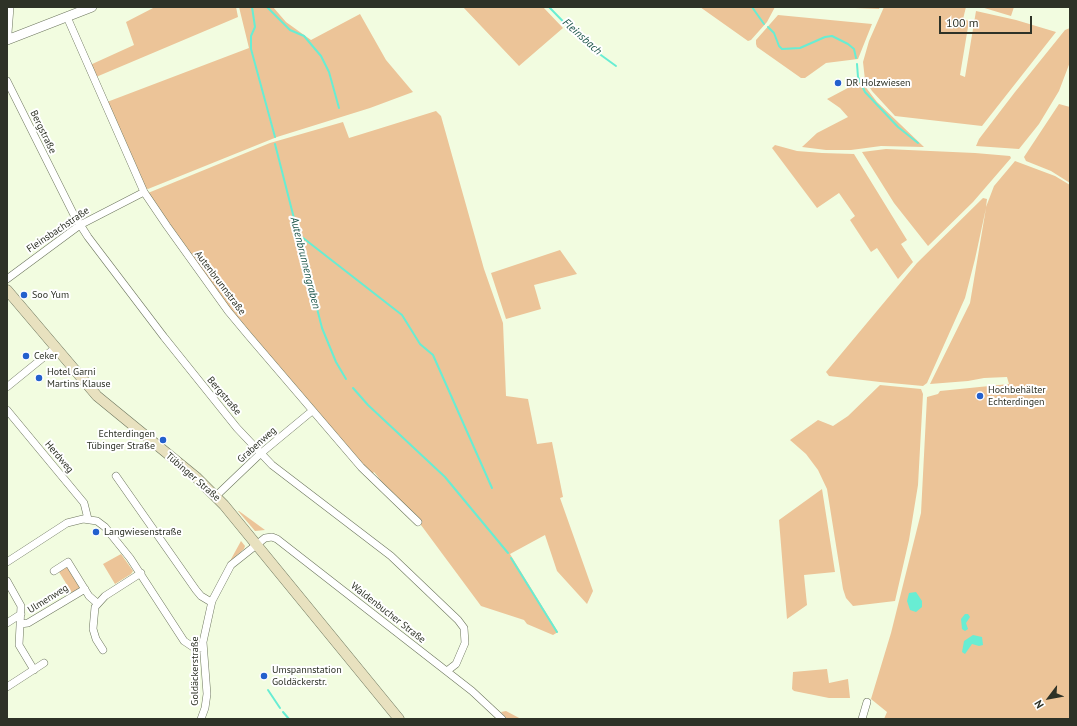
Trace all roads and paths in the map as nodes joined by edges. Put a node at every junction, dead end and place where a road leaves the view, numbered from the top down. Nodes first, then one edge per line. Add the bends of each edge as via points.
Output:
1 (10, 7) edge
2 (92, 7) edge
3 (66, 17) junction
4 (9, 39) edge
5 (7, 80) edge
6 (144, 192) junction
7 (80, 225) junction
8 (7, 279) edge
9 (7, 290) edge
10 (55, 348) junction
11 (7, 387) edge
12 (7, 410) edge
13 (312, 411) junction
14 (260, 454) junction
15 (116, 476) dead end
16 (216, 496) junction
17 (88, 519) junction
18 (418, 522) dead end
19 (257, 545) junction
20 (7, 562) edge
21 (54, 571) dead end
22 (141, 574) junction
23 (7, 582) edge
24 (85, 589) junction
25 (211, 602) junction
26 (97, 603) junction
27 (21, 614) junction
28 (7, 623) edge
29 (20, 624) junction
30 (203, 648) junction
31 (103, 650) dead end
32 (44, 663) dead end
33 (34, 670) junction
34 (447, 671) junction
35 (7, 687) edge
36 (867, 702) dead end
37 (201, 719) edge
38 (399, 719) edge
39 (502, 719) edge
40 (862, 719) edge

1 - 4 street
2 - 3 street
3 - 4 street
3 - 6 street, Autenbrunnstraße
5 - 7 street, Bergstraße
6 - 7 street, Fleinsbachstraße
6 - 13 street, Autenbrunnstraße via 228,311
7 - 8 street, Fleinsbachstraße
7 - 14 street, Bergstraße via 193,374
9 - 10 main road, Tübinger Straße
10 - 11 street
10 - 16 main road, Tübinger Straße via 104,402
12 - 17 street, Herdweg via 84,503
13 - 14 street, Grabenweg
13 - 18 street, Autenbrunnstraße via 377,484
14 - 16 street, Grabenweg
14 - 34 street, Bergstraße via 391,556 458,620 464,628 465,643 456,664
15 - 25 street via 196,590
16 - 19 main road, Tübinger Straße
17 - 20 street via 67,523
17 - 22 street via 97,521 105,527
19 - 25 street, Goldäckerstraße via 231,565
19 - 34 street, Waldenbucher Straße via 268,537 277,538
19 - 38 main road, Tübinger Straße
21 - 24 street via 68,562
22 - 26 street
22 - 30 street via 184,641 193,647
23 - 27 street via 19,602
24 - 26 street
24 - 29 street, Ulmenweg via 28,623
25 - 30 street, Goldäckerstraße
26 - 31 street via 93,629
27 - 28 street
27 - 29 street
29 - 33 street via 19,645
30 - 37 street, Goldäckerstraße via 207,694
32 - 33 street
33 - 35 street
34 - 39 street, Waldenbucher Straße
36 - 40 street

